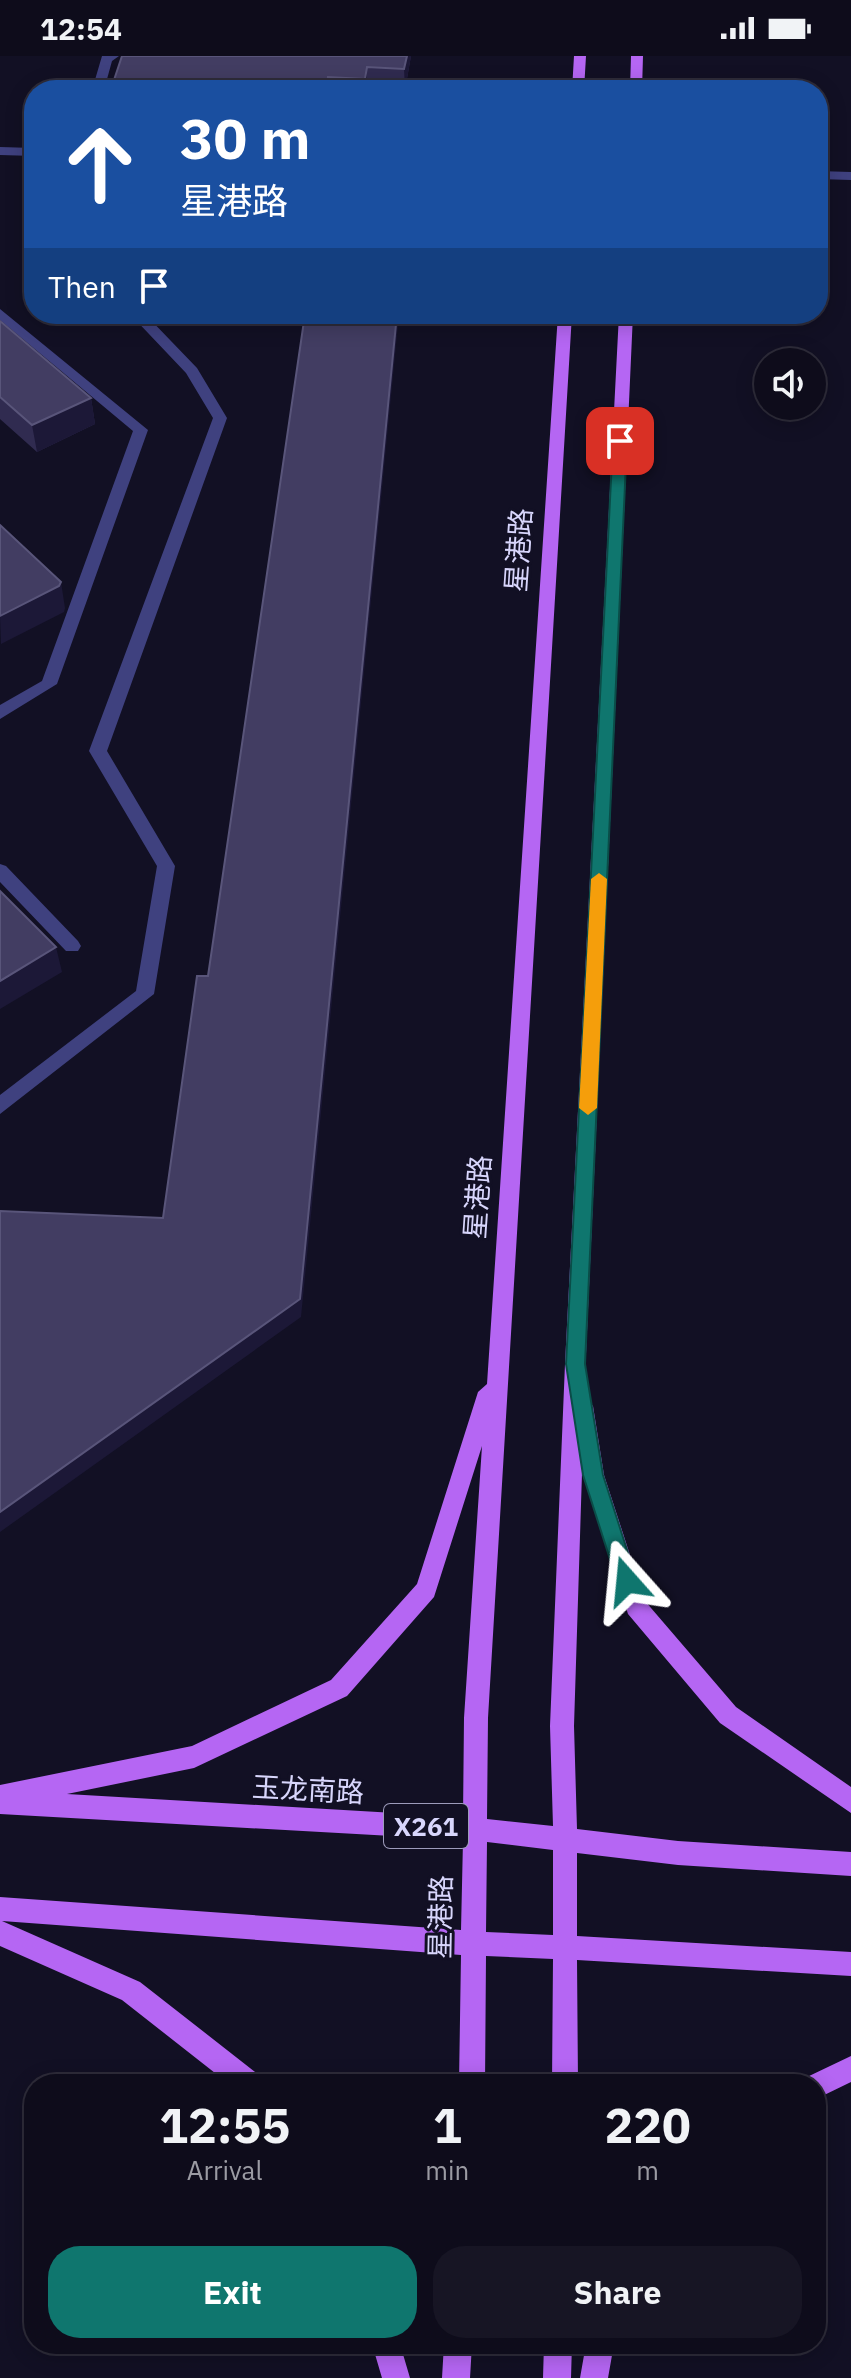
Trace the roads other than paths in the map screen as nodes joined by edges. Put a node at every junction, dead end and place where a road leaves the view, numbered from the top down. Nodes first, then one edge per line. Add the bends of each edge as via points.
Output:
1 (113, 56) edge
2 (580, 56) edge
3 (637, 56) edge
4 (101, 80) edge
5 (579, 80) edge
6 (636, 80) edge
7 (0, 151) edge
8 (24, 152) edge
9 (828, 175) edge
10 (851, 176) edge
11 (0, 313) edge
12 (147, 324) edge
13 (564, 324) edge
14 (626, 324) edge
15 (0, 713) edge
16 (0, 871) edge
17 (72, 946) dead end
18 (0, 1106) edge
19 (498, 1362) junction
20 (575, 1364) junction
21 (0, 1799) edge
22 (851, 1801) edge
23 (474, 1829) junction
24 (565, 1840) junction
25 (851, 1864) edge
26 (0, 1909) edge
27 (0, 1933) edge
28 (471, 1944) junction
29 (564, 1948) junction
30 (851, 1964) edge
31 (851, 2069) edge
32 (237, 2074) edge
33 (472, 2074) edge
34 (565, 2074) edge
35 (826, 2081) edge
36 (389, 2354) edge
37 (457, 2354) edge
38 (558, 2354) edge
39 (598, 2354) edge
40 (396, 2378) edge
41 (456, 2378) edge
42 (557, 2378) edge
43 (594, 2378) edge

1 - 4 street via 106,59
2 - 5 main road
3 - 6 main road
7 - 8 street
9 - 10 street
11 - 15 street via 141,430 49,684
12 - 18 street via 192,371 220,418 98,751 166,866 145,994
13 - 19 main road, 星港路
14 - 20 main road
16 - 17 street
19 - 21 main road via 426,1590 339,1688 194,1757
19 - 23 main road, 星港路
20 - 22 main road via 593,1475 636,1607 728,1715
20 - 24 main road via 562,1726
21 - 23 main road, 玉龙南路 / X261
23 - 24 main road, 玉龙南路 / X261
23 - 28 main road, 星港路
24 - 25 main road, 玉龙南路 / X261
24 - 29 main road
26 - 28 main road
27 - 32 main road via 131,1991
28 - 29 main road
28 - 33 main road, 星港路
29 - 30 main road
29 - 34 main road
31 - 35 main road
36 - 40 main road
37 - 41 main road
38 - 42 main road
39 - 43 main road

